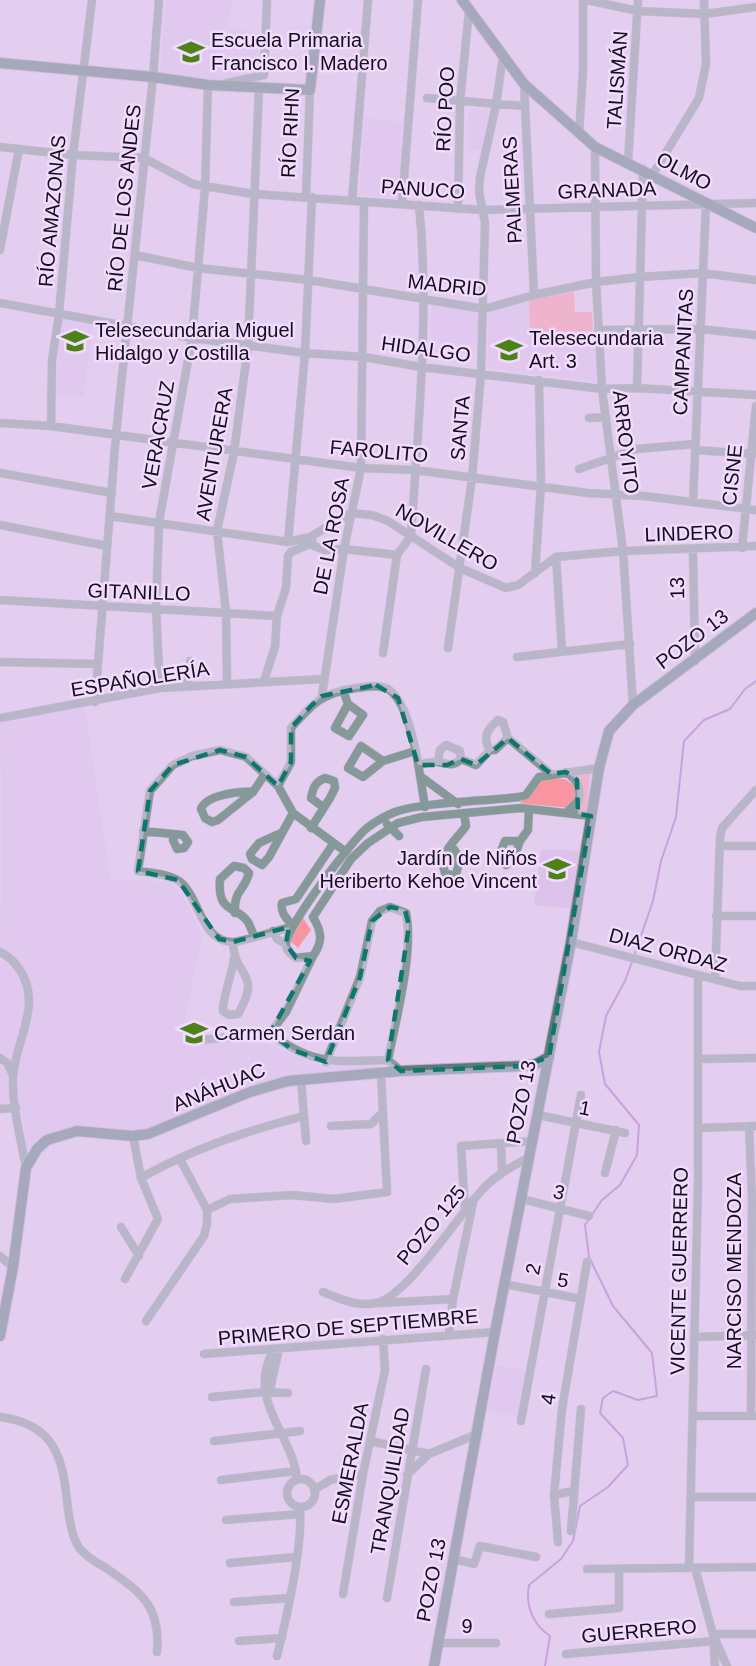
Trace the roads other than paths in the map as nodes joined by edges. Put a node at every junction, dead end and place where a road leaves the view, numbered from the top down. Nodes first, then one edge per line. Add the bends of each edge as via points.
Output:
1 (92, 0) edge
2 (159, 0) edge
3 (267, 0) edge
4 (320, 0) edge
5 (368, 0) edge
6 (418, 0) edge
7 (462, 0) edge
8 (585, 0) edge
9 (638, 0) edge
10 (704, 0) edge
11 (756, 7) edge
12 (470, 10) junction
13 (638, 11) junction
14 (705, 15) junction
15 (503, 56) junction
16 (0, 63) edge
17 (84, 72) junction
18 (153, 77) junction
19 (226, 84) junction
20 (524, 84) junction
21 (208, 85) junction
22 (259, 88) junction
23 (310, 90) junction
24 (427, 98) dead end
25 (460, 102) junction
26 (496, 105) junction
27 (523, 106) junction
28 (579, 133) junction
29 (0, 147) edge
30 (595, 147) junction
31 (19, 149) junction
32 (73, 155) junction
33 (144, 158) junction
34 (628, 162) junction
35 (648, 172) junction
36 (206, 188) junction
37 (253, 194) junction
38 (309, 197) junction
39 (352, 201) junction
40 (364, 202) junction
41 (402, 203) junction
42 (756, 203) edge
43 (706, 204) junction
44 (419, 205) junction
45 (642, 205) junction
46 (458, 209) junction
47 (531, 209) junction
48 (595, 209) junction
49 (482, 210) junction
50 (2, 225) edge
51 (756, 228) edge
52 (0, 249) edge
53 (135, 255) junction
54 (198, 268) junction
55 (703, 273) junction
56 (249, 275) junction
57 (640, 277) junction
58 (309, 280) junction
59 (756, 280) edge
60 (596, 282) junction
61 (364, 291) junction
62 (534, 295) junction
63 (423, 300) junction
64 (0, 303) edge
65 (484, 309) junction
66 (59, 314) junction
67 (128, 326) junction
68 (700, 329) junction
69 (598, 330) junction
70 (639, 330) junction
71 (756, 335) edge
72 (192, 338) junction
73 (248, 346) junction
74 (305, 353) junction
75 (364, 357) junction
76 (421, 367) junction
77 (481, 373) junction
78 (539, 380) junction
79 (637, 388) junction
80 (602, 389) junction
81 (698, 391) junction
82 (756, 395) edge
83 (756, 406) edge
84 (606, 417) junction
85 (589, 418) dead end
86 (0, 423) edge
87 (51, 426) junction
88 (116, 434) junction
89 (174, 442) junction
90 (695, 447) junction
91 (234, 452) junction
92 (753, 454) edge
93 (611, 457) junction
94 (296, 459) junction
95 (361, 468) junction
96 (579, 469) dead end
97 (415, 470) junction
98 (0, 473) edge
99 (472, 478) junction
100 (541, 485) junction
101 (112, 493) junction
102 (616, 494) junction
103 (693, 501) junction
104 (746, 507) junction
105 (756, 510) edge
106 (351, 513) junction
107 (110, 516) junction
108 (159, 522) junction
109 (0, 525) edge
110 (218, 531) junction
111 (411, 536) junction
112 (311, 540) junction
113 (288, 542) junction
114 (107, 546) junction
115 (756, 546) edge
116 (742, 548) junction
117 (344, 549) junction
118 (693, 550) junction
119 (623, 551) junction
120 (397, 555) junction
121 (556, 558) junction
122 (460, 568) junction
123 (535, 573) junction
124 (0, 600) edge
125 (103, 608) junction
126 (156, 609) junction
127 (226, 612) junction
128 (756, 613) edge
129 (277, 616) junction
130 (630, 644) junction
131 (448, 648) dead end
132 (562, 651) junction
133 (383, 653) dead end
134 (517, 657) dead end
135 (190, 661) dead end
136 (694, 661) junction
137 (0, 662) edge
138 (98, 664) junction
139 (323, 679) junction
140 (264, 681) junction
141 (227, 683) junction
142 (188, 686) junction
143 (160, 688) junction
144 (343, 690) junction
145 (322, 696) junction
146 (95, 702) junction
147 (348, 704) dead end
148 (633, 705) junction
149 (0, 718) edge
150 (508, 738) junction
151 (490, 750) junction
152 (415, 751) junction
153 (461, 759) junction
154 (383, 761) junction
155 (438, 762) junction
156 (418, 765) junction
157 (599, 768) junction
158 (566, 772) junction
159 (265, 774) junction
160 (551, 774) junction
161 (420, 776) junction
162 (278, 786) junction
163 (756, 790) edge
164 (253, 792) junction
165 (519, 797) junction
166 (458, 804) junction
167 (323, 807) dead end
168 (425, 807) junction
169 (525, 808) junction
170 (567, 812) junction
171 (293, 813) junction
172 (464, 813) junction
173 (591, 816) junction
174 (382, 818) junction
175 (389, 827) junction
176 (311, 828) junction
177 (143, 831) junction
178 (281, 833) dead end
179 (174, 835) dead end
180 (399, 836) dead end
181 (520, 841) dead end
182 (333, 844) junction
183 (451, 846) dead end
184 (720, 846) junction
185 (756, 846) edge
186 (346, 852) junction
187 (303, 912) junction
188 (235, 914) junction
189 (716, 916) junction
190 (756, 916) edge
191 (312, 917) junction
192 (292, 927) junction
193 (273, 931) junction
194 (254, 936) junction
195 (233, 942) junction
196 (572, 942) junction
197 (286, 944) junction
198 (0, 952) edge
199 (313, 956) junction
200 (234, 958) junction
201 (698, 975) junction
202 (715, 979) junction
203 (756, 986) edge
204 (270, 1033) junction
205 (190, 1041) dead end
206 (549, 1057) junction
207 (0, 1058) edge
208 (756, 1058) edge
209 (698, 1059) junction
210 (388, 1060) junction
211 (326, 1062) junction
212 (400, 1071) junction
213 (381, 1074) junction
214 (13, 1075) junction
215 (301, 1080) junction
216 (581, 1095) dead end
217 (16, 1108) junction
218 (0, 1109) edge
219 (383, 1112) junction
220 (538, 1115) junction
221 (304, 1116) junction
222 (577, 1123) junction
223 (331, 1126) dead end
224 (753, 1126) edge
225 (698, 1128) junction
226 (616, 1130) junction
227 (626, 1133) dead end
228 (133, 1136) junction
229 (306, 1141) dead end
230 (532, 1141) junction
231 (501, 1144) junction
232 (528, 1158) junction
233 (180, 1159) junction
234 (26, 1168) junction
235 (501, 1171) junction
236 (605, 1173) dead end
237 (141, 1178) junction
238 (754, 1197) edge
239 (522, 1199) junction
240 (473, 1200) junction
241 (561, 1209) junction
242 (207, 1210) junction
243 (465, 1210) junction
244 (589, 1216) dead end
245 (121, 1227) dead end
246 (0, 1256) edge
247 (139, 1256) junction
248 (586, 1262) dead end
249 (754, 1267) edge
250 (14, 1268) junction
251 (125, 1279) dead end
252 (504, 1284) junction
253 (323, 1292) dead end
254 (545, 1294) junction
255 (453, 1299) junction
256 (580, 1299) junction
257 (379, 1303) junction
258 (146, 1321) dead end
259 (495, 1332) junction
260 (449, 1334) junction
261 (753, 1335) edge
262 (0, 1336) edge
263 (694, 1338) junction
264 (383, 1339) junction
265 (276, 1350) junction
266 (204, 1354) dead end
267 (426, 1369) dead end
268 (288, 1393) dead end
269 (268, 1394) junction
270 (212, 1397) dead end
271 (581, 1409) dead end
272 (693, 1416) junction
273 (753, 1416) edge
274 (0, 1417) edge
275 (521, 1421) dead end
276 (300, 1431) dead end
277 (279, 1433) junction
278 (477, 1434) junction
279 (214, 1441) dead end
280 (370, 1441) junction
281 (413, 1451) junction
282 (429, 1454) junction
283 (363, 1474) junction
284 (296, 1475) junction
285 (407, 1475) junction
286 (221, 1480) dead end
287 (314, 1490) junction
288 (573, 1491) junction
289 (554, 1495) junction
290 (691, 1497) junction
291 (756, 1497) edge
292 (300, 1511) junction
293 (226, 1520) dead end
294 (571, 1531) dead end
295 (558, 1542) dead end
296 (296, 1557) junction
297 (536, 1557) dead end
298 (454, 1559) junction
299 (230, 1563) dead end
300 (756, 1567) edge
301 (692, 1568) junction
302 (587, 1569) dead end
303 (619, 1569) junction
304 (343, 1594) dead end
305 (290, 1598) junction
306 (387, 1598) dead end
307 (234, 1602) dead end
308 (549, 1614) dead end
309 (756, 1634) edge
310 (714, 1637) junction
311 (282, 1638) junction
312 (239, 1641) dead end
313 (438, 1642) junction
314 (496, 1643) dead end
315 (158, 1652) dead end
316 (566, 1654) dead end
317 (278, 1656) dead end
318 (434, 1666) edge
319 (715, 1666) edge
320 (727, 1666) edge

1 - 17 street, RÍO AMAZONAS
2 - 18 street, RÍO DE LOS ANDES
3 - 19 street via 264,75
4 - 23 main road, RÍO RIHN
5 - 39 street
6 - 41 street
7 - 12 main road, OLMO
8 - 13 street
8 - 28 street
9 - 13 street, TALISMÁN
10 - 14 street
11 - 14 street
12 - 15 main road, OLMO
12 - 25 street, RÍO POO
13 - 14 street
13 - 34 street, TALISMÁN
14 - 35 street via 706,64 699,98
15 - 20 main road, OLMO
15 - 26 street, SANTA
16 - 17 main road
17 - 18 main road
17 - 32 street, RÍO AMAZONAS
18 - 21 main road
18 - 33 street, RÍO DE LOS ANDES
19 - 21 main road
19 - 22 main road
20 - 27 street, PALMERAS
20 - 28 main road, OLMO
21 - 36 street, VERACRUZ
22 - 23 main road
22 - 37 street, AVENTURERA
23 - 38 street, RÍO RIHN
24 - 25 street
25 - 26 street
25 - 46 street, RÍO POO
26 - 27 street
26 - 49 street, SANTA via 480,177
27 - 47 street, PALMERAS
28 - 30 main road, OLMO
29 - 31 street
30 - 34 main road, OLMO
30 - 48 street, ARROYITO
31 - 32 street
31 - 50 street
32 - 33 street
32 - 66 street, RÍO AMAZONAS
33 - 36 street, PANUCO
33 - 53 street, RÍO DE LOS ANDES
34 - 35 main road, OLMO
35 - 43 main road, OLMO
35 - 45 street
36 - 37 street, PANUCO
36 - 54 street, VERACRUZ
37 - 38 street, PANUCO
37 - 56 street, AVENTURERA
38 - 39 street, PANUCO
38 - 58 street, RÍO RIHN
39 - 40 street, PANUCO
40 - 41 street, PANUCO
40 - 61 street, DE LA ROSA
41 - 44 street, PANUCO
42 - 43 street, GRANADA
43 - 45 street, GRANADA
43 - 51 main road, OLMO
43 - 55 street, CAMPANITAS
44 - 46 street, PANUCO
44 - 63 street
45 - 48 street, GRANADA
45 - 57 street
46 - 49 street, PANUCO
47 - 48 street, GRANADA
47 - 49 street, PANUCO
47 - 62 street, PALMERAS
48 - 60 street, ARROYITO
49 - 65 street, SANTA
50 - 52 street
53 - 54 street, MADRID
53 - 67 street, RÍO DE LOS ANDES
54 - 56 street, MADRID
54 - 72 street, VERACRUZ
55 - 57 street, MADRID
55 - 59 street, MADRID
55 - 68 street, CAMPANITAS
56 - 58 street, MADRID
56 - 73 street, AVENTURERA
57 - 60 street, MADRID
57 - 70 street
58 - 61 street, MADRID
58 - 74 street, RÍO RIHN
60 - 62 street, MADRID
60 - 69 street, ARROYITO
61 - 63 street, MADRID
61 - 75 street, DE LA ROSA
62 - 65 street, MADRID
63 - 65 street, MADRID
63 - 76 street
64 - 66 street, HIDALGO
65 - 77 street, SANTA
66 - 67 street, HIDALGO
66 - 87 street, RÍO AMAZONAS via 52,360
67 - 72 street, HIDALGO
67 - 88 street, RÍO DE LOS ANDES
68 - 70 street
68 - 71 street
68 - 81 street, CAMPANITAS
69 - 70 street
69 - 80 street, ARROYITO
70 - 79 street
72 - 73 street, HIDALGO
72 - 89 street, VERACRUZ
73 - 74 street, HIDALGO
73 - 91 street, AVENTURERA
74 - 75 street, HIDALGO
74 - 94 street, RÍO RIHN
75 - 76 street, HIDALGO
75 - 95 street, DE LA ROSA
76 - 77 street, HIDALGO
76 - 97 street
77 - 78 street, HIDALGO
77 - 99 street, SANTA
78 - 80 street, HIDALGO
78 - 100 street
79 - 80 street, HIDALGO
79 - 81 street, HIDALGO
80 - 84 street, ARROYITO
81 - 82 street, HIDALGO
81 - 90 street, CAMPANITAS
83 - 92 street, CISNE
84 - 85 street
84 - 93 street, ARROYITO
86 - 87 street, FAROLITO
87 - 88 street, FAROLITO
88 - 89 street, FAROLITO
88 - 101 street, RÍO DE LOS ANDES
89 - 91 street, FAROLITO
89 - 108 street, VERACRUZ
90 - 92 street
90 - 93 street via 636,449
90 - 103 street, CAMPANITAS
91 - 94 street, FAROLITO
91 - 110 street, AVENTURERA
92 - 104 street, CISNE
93 - 96 street
93 - 102 street, ARROYITO
94 - 95 street, FAROLITO
94 - 113 street, RÍO RIHN
95 - 97 street, FAROLITO
95 - 106 street, DE LA ROSA
97 - 99 street, FAROLITO
97 - 111 street
98 - 101 street
99 - 100 street, FAROLITO
99 - 122 street, SANTA
100 - 102 street, FAROLITO
100 - 123 street
101 - 107 street, RÍO DE LOS ANDES
102 - 103 street, FAROLITO
102 - 119 street, ARROYITO
103 - 104 street, FAROLITO
104 - 105 street, FAROLITO
104 - 116 street, CISNE
106 - 111 street, NOVILLERO via 388,520
106 - 112 street
106 - 117 street, DE LA ROSA
107 - 108 street
107 - 114 street, RÍO DE LOS ANDES
108 - 110 street
108 - 126 street, VERACRUZ
109 - 114 street
110 - 113 street
110 - 127 street, AVENTURERA
111 - 120 street
111 - 122 street, NOVILLERO
112 - 113 street
112 - 117 street via 325,550
112 - 129 street via 288,556 286,588
114 - 125 street, RÍO DE LOS ANDES
115 - 116 street, LINDERO
116 - 118 street, LINDERO
117 - 120 street
117 - 139 street, DE LA ROSA
118 - 119 street, LINDERO
118 - 136 street, 13
119 - 121 street, NOVILLERO
119 - 130 street, ARROYITO
120 - 133 street
121 - 123 street, NOVILLERO
121 - 132 street
122 - 123 street, NOVILLERO via 506,588
122 - 131 street, SANTA
124 - 125 street, GITANILLO
125 - 126 street, GITANILLO
125 - 138 street, RÍO DE LOS ANDES
126 - 127 street, GITANILLO
126 - 143 street, VERACRUZ
127 - 129 street, GITANILLO
127 - 141 street, AVENTURERA
128 - 136 main road, POZO 13
129 - 140 street via 275,647
130 - 132 street
130 - 148 street, ARROYITO
132 - 134 street
135 - 142 street
136 - 148 main road, POZO 13
137 - 138 street
138 - 146 street, RÍO DE LOS ANDES
139 - 140 street, ESPAÑOLERÍA
139 - 145 street, DE LA ROSA
140 - 141 street, ESPAÑOLERÍA
141 - 142 street, ESPAÑOLERÍA
142 - 143 street, ESPAÑOLERÍA
143 - 146 street, ESPAÑOLERÍA
144 - 145 street
144 - 147 street
144 - 152 street via 376,686 398,698
145 - 162 street via 291,728 291,762
146 - 149 street, ESPAÑOLERÍA
148 - 157 main road, POZO 13 via 609,731
150 - 151 street via 503,745
150 - 151 street via 507,728 498,720 485,735
150 - 160 street
151 - 153 street via 476,765
152 - 154 street
152 - 156 street
153 - 155 street via 457,764
153 - 155 street via 460,751 446,745 440,750
154 - 154 street via 361,746 348,768 363,777
155 - 156 street
156 - 161 street
157 - 158 street
157 - 173 main road, POZO 13
158 - 160 street
158 - 170 street via 577,780 580,790 579,800
159 - 162 street
159 - 164 street
159 - 177 street via 246,757 220,750 192,756 173,765 150,791
160 - 165 street via 539,777 526,795
161 - 166 street
161 - 168 street
162 - 171 street
163 - 184 street via 722,828
164 - 164 street via 208,800 201,809 212,822
165 - 166 street
165 - 169 street
166 - 168 street
167 - 176 street
168 - 174 street
169 - 170 street
169 - 172 street
169 - 181 street via 528,830
170 - 173 street
171 - 176 street
171 - 178 street
172 - 175 street via 411,819
172 - 183 street via 465,826
173 - 196 main road, POZO 13
174 - 175 street
174 - 186 street
175 - 180 street
175 - 191 street via 351,859
176 - 182 street
177 - 179 street
177 - 195 street via 138,871 178,880 212,933
182 - 186 street
182 - 192 street via 296,899 282,903
184 - 185 street
184 - 189 street
186 - 187 street
187 - 191 street
187 - 192 street
188 - 188 street via 235,897 249,873 234,866 220,879 219,888 225,906
188 - 194 street via 247,920
189 - 190 street
189 - 202 street
191 - 199 street via 321,937
192 - 193 street
192 - 197 street
193 - 194 street
193 - 197 street
194 - 195 street
195 - 200 street
196 - 201 street, DIAZ ORDAZ
196 - 206 main road, POZO 13
197 - 199 street via 296,958
198 - 214 street via 15,963 27,981 30,995 27,1024
199 - 204 street via 286,1012
200 - 200 street via 230,986 221,1006 229,1015 238,1014 250,989 249,979
201 - 202 street, DIAZ ORDAZ
201 - 209 street, VICENTE GUERRERO
202 - 203 street, DIAZ ORDAZ
204 - 205 street
204 - 211 street via 292,1050
206 - 212 main road, ANÁHUAC via 524,1066
206 - 220 main road, POZO 13
207 - 214 street via 7,1062
208 - 209 street
209 - 225 street, VICENTE GUERRERO
210 - 211 street
210 - 211 street via 409,926 406,913 390,907 372,921 360,977
210 - 212 street
212 - 213 main road, ANÁHUAC
213 - 215 main road, ANÁHUAC
213 - 219 street
214 - 217 street
215 - 221 street
215 - 228 main road, ANÁHUAC via 266,1086 165,1128
216 - 222 street, 2
217 - 218 street
217 - 234 street
219 - 223 street via 371,1124
219 - 242 street via 387,1192 334,1199 292,1195 230,1199
220 - 222 street, 1
220 - 230 main road, POZO 13
221 - 229 street
221 - 233 street via 264,1126
222 - 226 street, 1
222 - 241 street, 2
224 - 225 street
224 - 238 street, NARCISO MENDOZA
225 - 263 street, VICENTE GUERRERO
226 - 227 street, 1
226 - 236 street
228 - 234 main road, ANÁHUAC via 77,1131 60,1135 37,1149
228 - 237 street
230 - 231 street
230 - 232 main road, POZO 13
231 - 235 street
231 - 243 street via 461,1146
232 - 235 street, POZO 125
232 - 239 main road, POZO 13
233 - 237 street
233 - 242 street
234 - 250 main road
235 - 240 street, POZO 125
237 - 247 street via 158,1219
238 - 249 street, NARCISO MENDOZA
239 - 241 street, 3
239 - 252 main road, POZO 13
240 - 243 street, POZO 125
240 - 255 street
241 - 244 street, 3
241 - 254 street, 2
242 - 258 street via 204,1236
243 - 257 street, POZO 125 via 414,1275
245 - 247 street
246 - 250 street
247 - 251 street
248 - 256 street, 4
249 - 261 street, NARCISO MENDOZA
250 - 262 main road
252 - 254 street, 5
252 - 259 main road, POZO 13
253 - 257 street via 354,1304
254 - 256 street, 5
254 - 275 street, 2
255 - 257 street
255 - 260 street
256 - 289 street, 4 via 562,1409
259 - 260 street, PRIMERO DE SEPTIEMBRE
259 - 278 main road, POZO 13
260 - 264 street, PRIMERO DE SEPTIEMBRE
261 - 263 street
261 - 273 street, NARCISO MENDOZA
263 - 272 street, VICENTE GUERRERO
264 - 265 street, PRIMERO DE SEPTIEMBRE
264 - 280 street, ESMERALDA via 385,1370
265 - 266 street, PRIMERO DE SEPTIEMBRE
265 - 269 street
267 - 281 street, TRANQUILIDAD
268 - 269 street
269 - 270 street
269 - 277 street
271 - 288 street
272 - 273 street
272 - 290 street, VICENTE GUERRERO
274 - 315 street via 28,1423 52,1442 64,1473 70,1526 79,1548 140,1593 152,1608 159,1628
276 - 277 street
277 - 279 street
277 - 284 street via 292,1456
278 - 282 street
278 - 298 main road, POZO 13
280 - 281 street
280 - 283 street, ESMERALDA
281 - 282 street
281 - 285 street, TRANQUILIDAD
282 - 285 street
283 - 287 street via 330,1480
283 - 304 street, ESMERALDA
284 - 286 street
284 - 287 street
284 - 292 street via 288,1495
285 - 306 street, TRANQUILIDAD
287 - 292 street via 311,1503
288 - 289 street
288 - 294 street
289 - 295 street, 4
290 - 291 street
290 - 301 street, VICENTE GUERRERO
292 - 293 street
292 - 296 street
296 - 299 street
296 - 305 street
297 - 298 street via 480,1546 474,1564
298 - 313 main road, POZO 13
300 - 301 street
301 - 303 street
301 - 310 street, VICENTE GUERRERO
302 - 303 street
303 - 308 street via 619,1608
305 - 307 street
305 - 311 street
309 - 310 street, GUERRERO
310 - 316 street, GUERRERO
310 - 319 street, VICENTE GUERRERO
310 - 320 street
311 - 312 street
311 - 317 street
313 - 314 street, 9
313 - 318 main road, POZO 13

